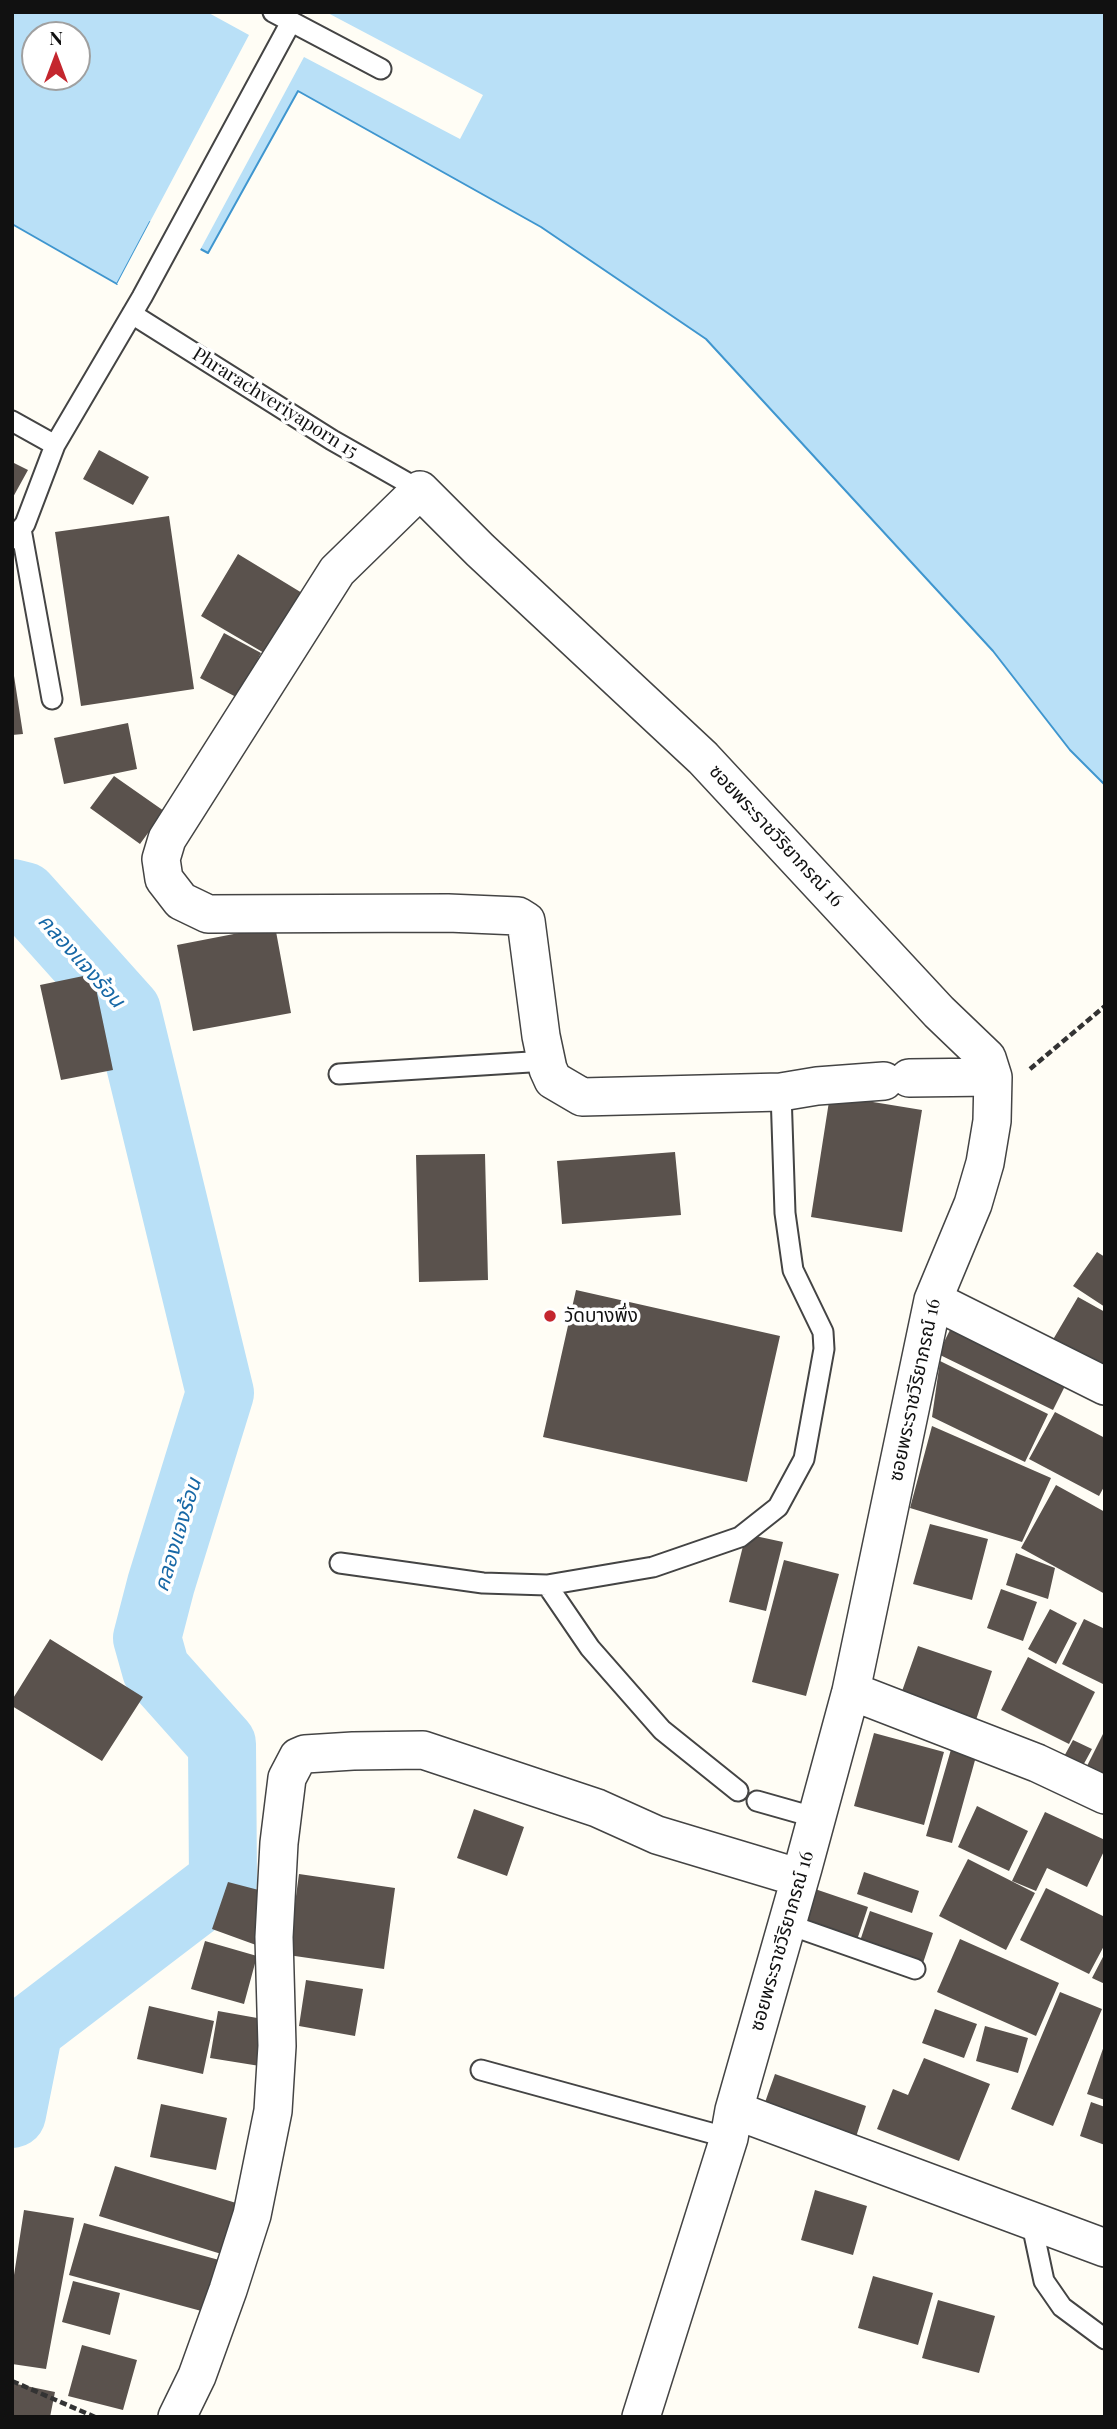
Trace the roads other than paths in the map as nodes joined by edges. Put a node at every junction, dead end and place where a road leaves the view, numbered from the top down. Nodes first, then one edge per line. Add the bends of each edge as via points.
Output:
1 (282, 17) edge
2 (381, 69) dead end
3 (132, 314) junction
4 (12, 421) edge
5 (55, 445) junction
6 (420, 490) junction
7 (16, 534) edge
8 (52, 699) dead end
9 (546, 1061) junction
10 (339, 1074) dead end
11 (1010, 1075) junction
12 (781, 1092) junction
13 (933, 1300) junction
14 (1105, 1386) edge
15 (340, 1563) dead end
16 (547, 1586) junction
17 (851, 1691) junction
18 (738, 1791) dead end
19 (1105, 1795) edge
20 (757, 1801) dead end
21 (817, 1818) junction
22 (800, 1878) junction
23 (787, 1924) junction
24 (915, 1969) dead end
25 (481, 2070) dead end
26 (731, 2124) junction
27 (1031, 2220) junction
28 (1105, 2248) edge
29 (1105, 2339) edge
30 (177, 2417) edge
31 (641, 2417) edge

1 - 2 lane
1 - 3 lane
3 - 5 lane
3 - 6 lane, Phrarachveriyaporn 15
4 - 5 lane
5 - 7 lane via 25,524
6 - 9 street via 337,571 167,839 161,859 164,879 181,901 208,914 518,916 526,921
6 - 11 street, ซอยพระราชวีริยาภรณ์ 16 via 703,758 939,1012
7 - 8 lane
9 - 10 lane
9 - 12 street via 552,1080 582,1097
11 - 12 street
11 - 13 street, ซอยพระราชวีริยาภรณ์ 16 via 992,1122 973,1204
12 - 16 lane via 785,1213 793,1270 823,1332 824,1349 804,1459 778,1507 740,1537 653,1567
13 - 14 street
13 - 17 street, ซอยพระราชวีริยาภรณ์ 16
15 - 16 lane via 483,1583
16 - 18 lane via 590,1648 662,1730
17 - 19 street via 1037,1763
17 - 21 street, ซอยพระราชวีริยาภรณ์ 16
20 - 21 lane
21 - 22 street, ซอยพระราชวีริยาภรณ์ 16
22 - 23 street, ซอยพระราชวีริยาภรณ์ 16
22 - 30 street via 657,1835 597,1808 424,1750 305,1754 298,1758 286,1778 279,1843 273,2111 252,2215 197,2376
23 - 24 lane
23 - 26 street, ซอยพระราชวีริยาภรณ์ 16
25 - 26 lane
26 - 27 street
26 - 31 street, ซอยพระราชวีริยาภรณ์ 16
27 - 28 street
27 - 29 lane via 1044,2281 1062,2307

